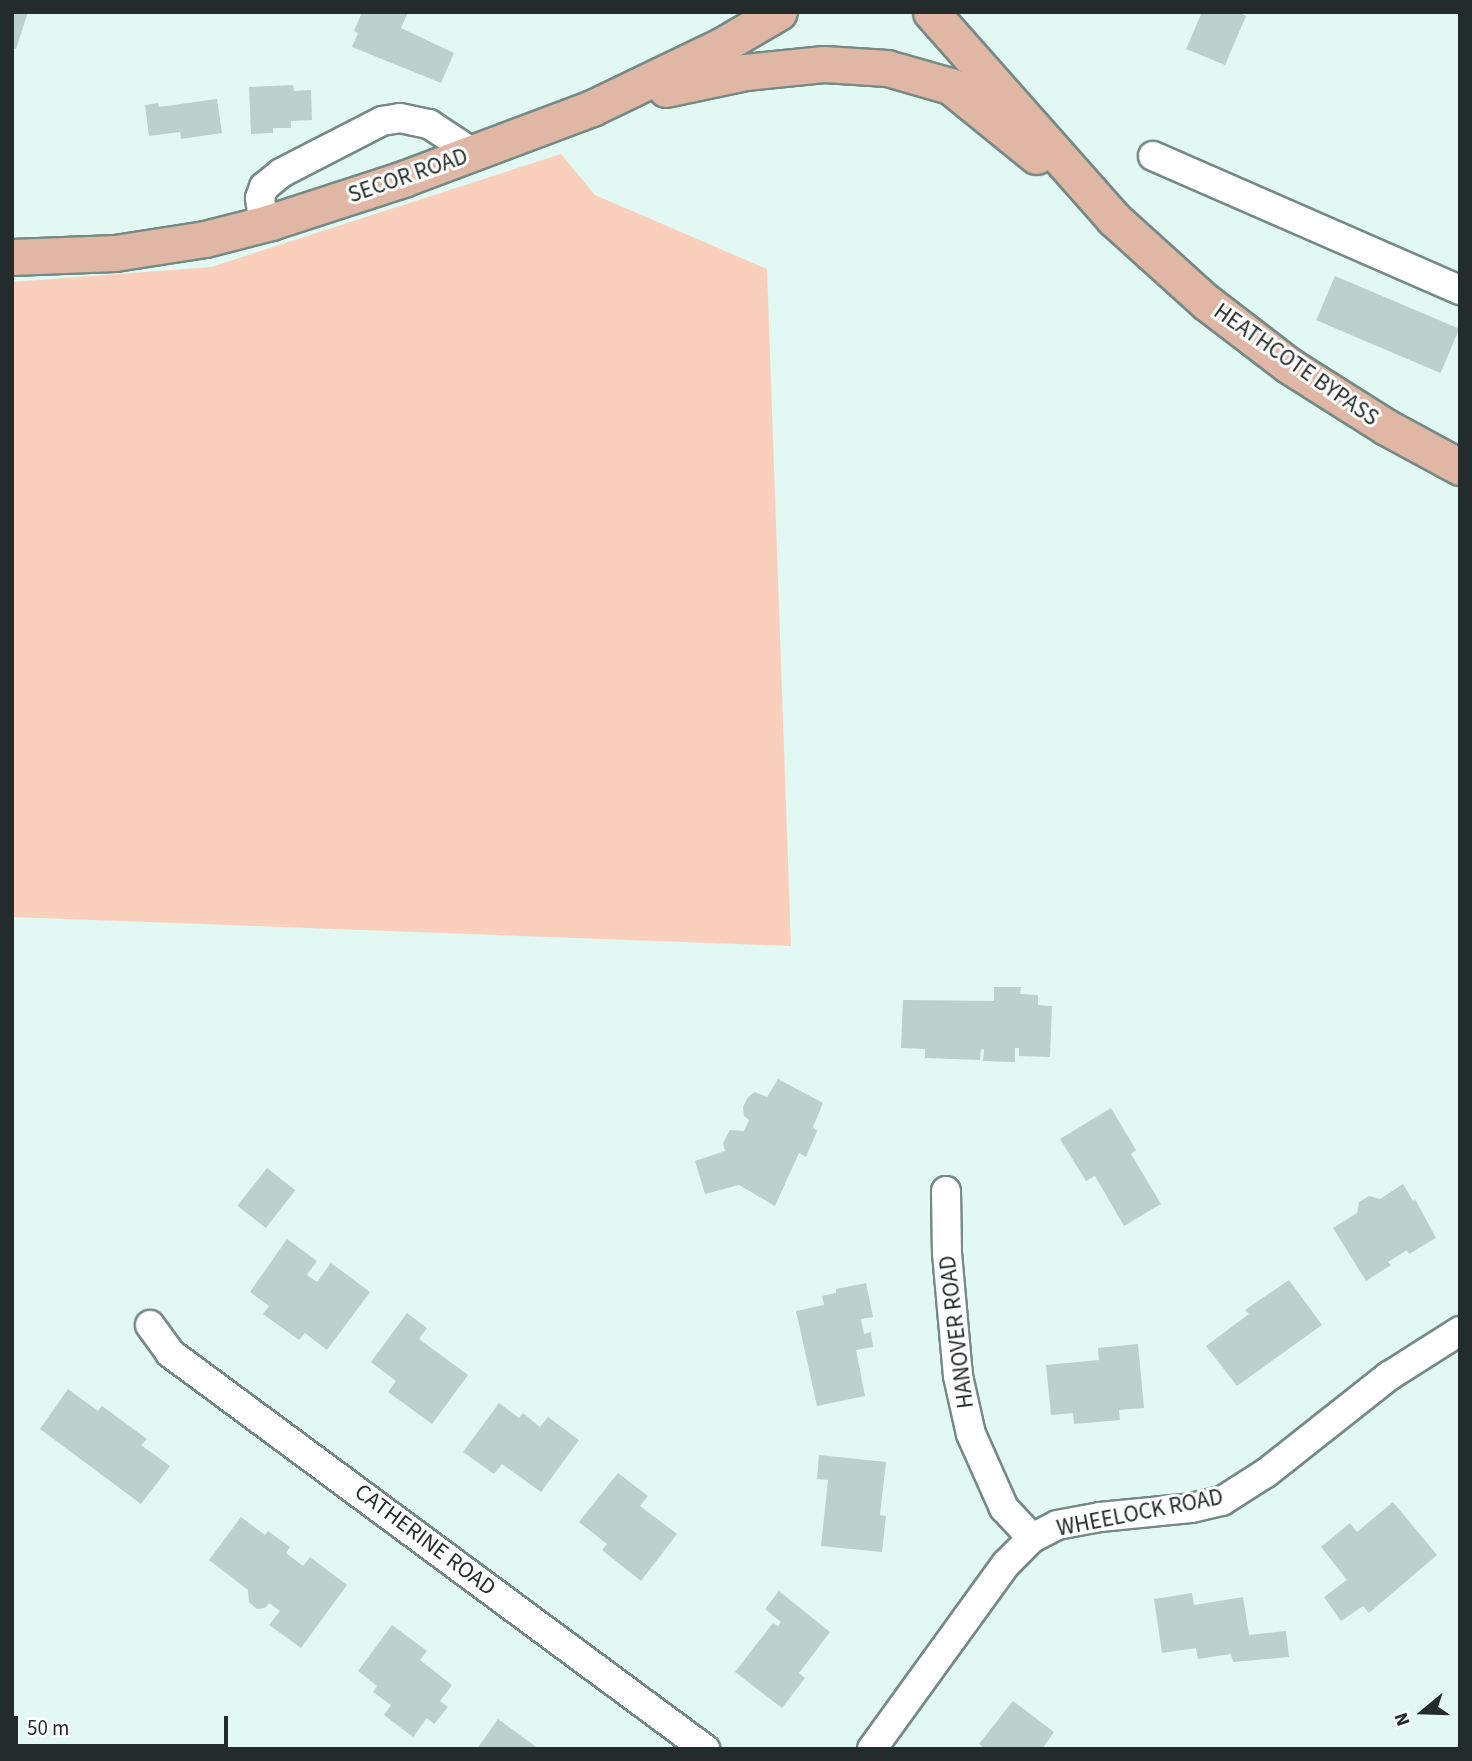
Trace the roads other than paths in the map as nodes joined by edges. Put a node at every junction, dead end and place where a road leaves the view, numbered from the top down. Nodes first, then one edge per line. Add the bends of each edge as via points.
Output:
1 (779, 12) edge
2 (931, 12) edge
3 (592, 108) junction
4 (473, 153) junction
5 (1153, 156) dead end
6 (1114, 219) junction
7 (264, 224) junction
8 (12, 257) edge
9 (1460, 290) edge
10 (1460, 467) edge
11 (947, 1191) dead end
12 (150, 1325) dead end
13 (1460, 1332) edge
14 (1032, 1538) junction
15 (705, 1749) edge
16 (872, 1749) edge

1 - 3 main road, SECOR ROAD via 721,46
2 - 6 main road
3 - 4 main road, SECOR ROAD
3 - 6 main road via 745,72 824,64 887,68 950,86
4 - 7 main road, SECOR ROAD
4 - 7 street via 429,124 400,118 382,121 281,173 264,187 260,198
5 - 9 street
6 - 10 main road, HEATHCOTE BYPASS via 1206,302 1289,365 1386,427
7 - 8 main road, SECOR ROAD via 115,253
11 - 14 street, HANOVER ROAD via 947,1253 958,1376 971,1434 1004,1508
12 - 15 street, CATHERINE ROAD via 170,1353
13 - 14 street, WHEELOCK ROAD via 1389,1376 1255,1481 1222,1501 1057,1525
14 - 16 street, WHEELOCK ROAD via 1006,1564

